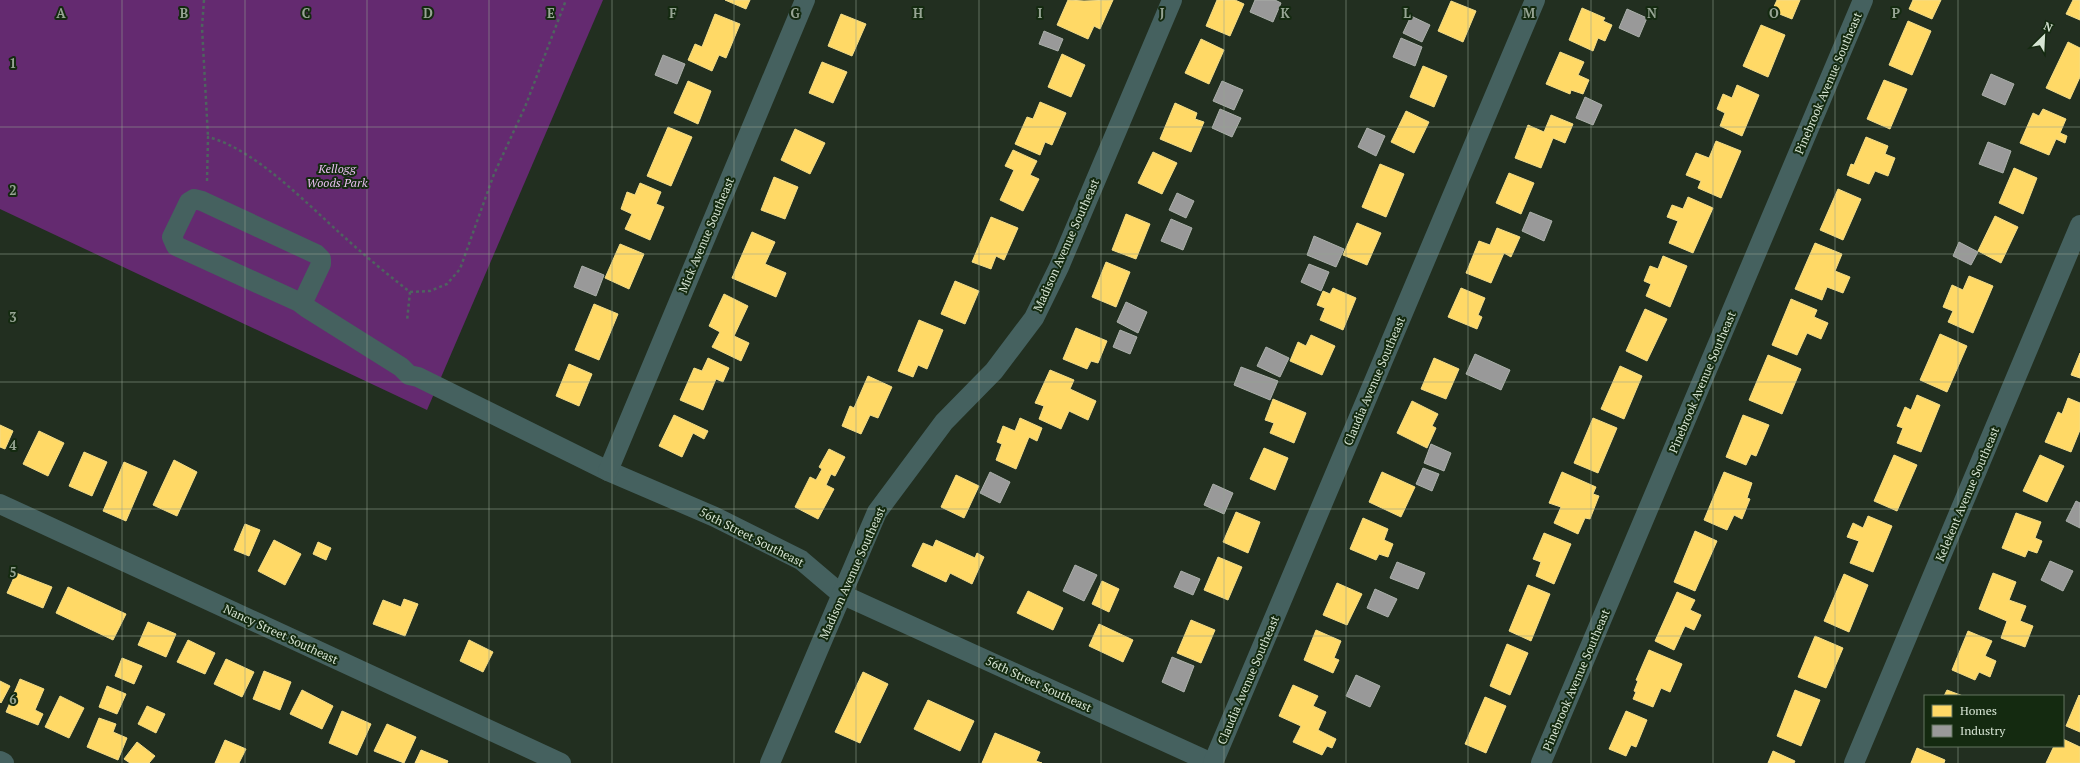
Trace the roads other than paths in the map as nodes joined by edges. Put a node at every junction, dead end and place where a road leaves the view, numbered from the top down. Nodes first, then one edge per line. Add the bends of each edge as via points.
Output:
1 (805, 0) edge
2 (1172, 0) edge
3 (1535, 0) edge
4 (1863, 0) edge
5 (2080, 225) edge
6 (302, 304) junction
7 (608, 470) junction
8 (0, 504) edge
9 (841, 594) junction
10 (0, 761) edge
11 (4, 763) edge
12 (561, 763) edge
13 (770, 763) edge
14 (1212, 763) edge
15 (1541, 763) edge
16 (1854, 763) edge

1 - 7 street, Mick Avenue Southeast
2 - 9 street, Madison Avenue Southeast via 1059,267 1034,318 994,370 944,422 877,512
3 - 14 street, Claudia Avenue Southeast
4 - 15 street, Pinebrook Avenue Southeast
5 - 16 street, Kelekent Avenue Southeast
6 - 6 street, 56th Street Southeast via 176,246 172,237 189,202 202,201 316,254 321,259 321,264
6 - 7 street, 56th Street Southeast via 401,367 409,375 418,377
7 - 9 street, 56th Street Southeast via 715,517 801,560
8 - 12 street, Nancy Street Southeast
9 - 13 street, Madison Avenue Southeast
9 - 14 street, 56th Street Southeast
10 - 11 street

